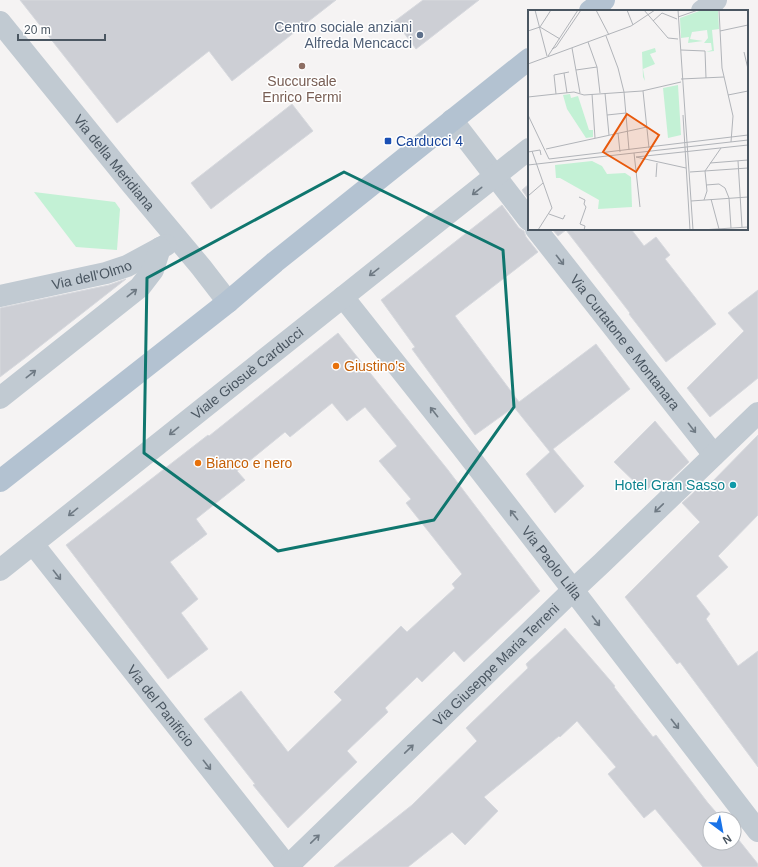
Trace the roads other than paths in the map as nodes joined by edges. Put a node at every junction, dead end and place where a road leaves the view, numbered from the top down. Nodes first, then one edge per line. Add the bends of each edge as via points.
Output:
1 (604, 0) edge
2 (716, 0) edge
3 (591, 10) edge
4 (703, 10) edge
5 (0, 22) edge
6 (528, 60) edge
7 (452, 120) junction
8 (528, 151) edge
9 (495, 176) junction
10 (528, 219) edge
11 (537, 230) edge
12 (168, 243) junction
13 (0, 296) edge
14 (343, 297) junction
15 (228, 302) junction
16 (0, 398) edge
17 (758, 413) edge
18 (714, 455) junction
19 (0, 481) edge
20 (33, 544) junction
21 (0, 570) edge
22 (573, 590) junction
23 (758, 831) edge
24 (288, 867) edge

1 - 3 main road
2 - 4 street
5 - 12 street, Via della Meridiana via 129,181
6 - 7 main road
7 - 9 street
7 - 15 main road
8 - 9 street, Viale Giosuè Carducci
9 - 10 street
9 -> 14 street, Viale Giosuè Carducci
11 -> 18 street, Via Curtatone e Montanara
12 - 13 street, Via dell'Olmo via 127,266 106,273
12 - 15 street, Via della Meridiana via 201,267
16 -> 12 street via 140,287
14 -> 20 street, Viale Giosuè Carducci
22 -> 14 street, Via Paolo Lilla
15 - 19 main road
17 - 18 street, Via Giuseppe Maria Terreni
18 -> 22 street, Via Giuseppe Maria Terreni
20 - 21 street, Viale Giosuè Carducci
20 -> 24 street, Via del Panificio
22 -> 23 street, Via Paolo Lilla
24 -> 22 street, Via Giuseppe Maria Terreni

